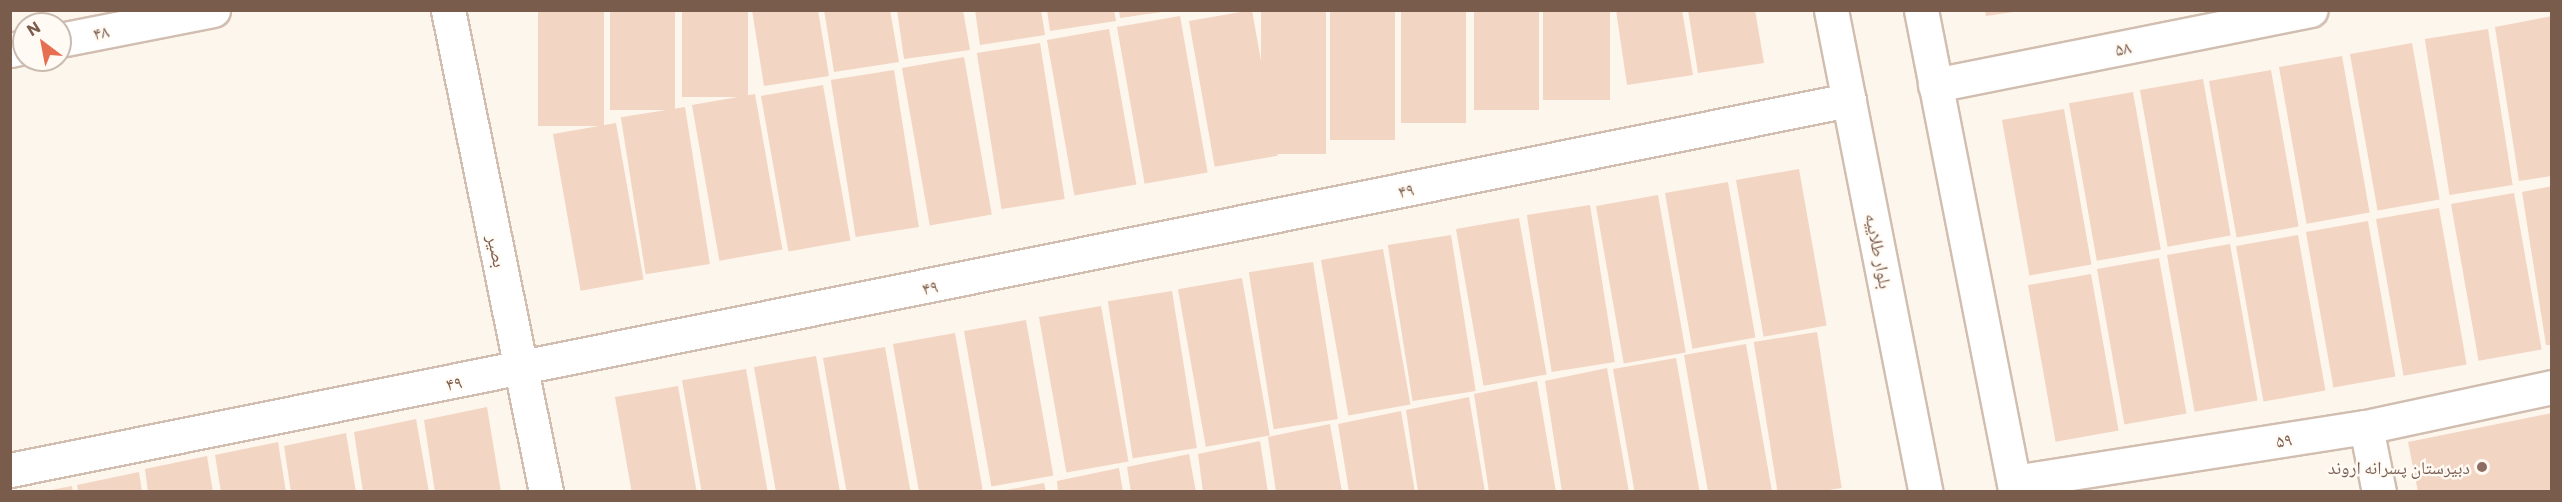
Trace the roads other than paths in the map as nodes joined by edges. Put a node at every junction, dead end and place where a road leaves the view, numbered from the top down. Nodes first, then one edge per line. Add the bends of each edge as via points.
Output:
1 (213, 10) edge
2 (448, 10) edge
3 (1831, 10) edge
4 (1921, 10) edge
5 (2311, 10) edge
6 (72, 38) edge
7 (1935, 85) junction
8 (1849, 100) junction
9 (522, 370) junction
10 (2552, 387) edge
11 (2366, 427) junction
12 (10, 470) edge
13 (2015, 487) edge
14 (1925, 491) edge
15 (546, 492) edge
16 (2379, 492) edge

1 - 6 street, ۴۸
2 - 9 street, بصیر
3 - 8 street, بلوار طلاییه
4 - 7 street
5 - 7 street, ۵۸
7 - 13 street
8 - 9 street, ۴۹
8 - 14 street, بلوار طلاییه
9 - 12 street, ۴۹
9 - 15 street, بصیر
10 - 11 street, ۵۹
11 - 13 street, ۵۹
11 - 16 street

